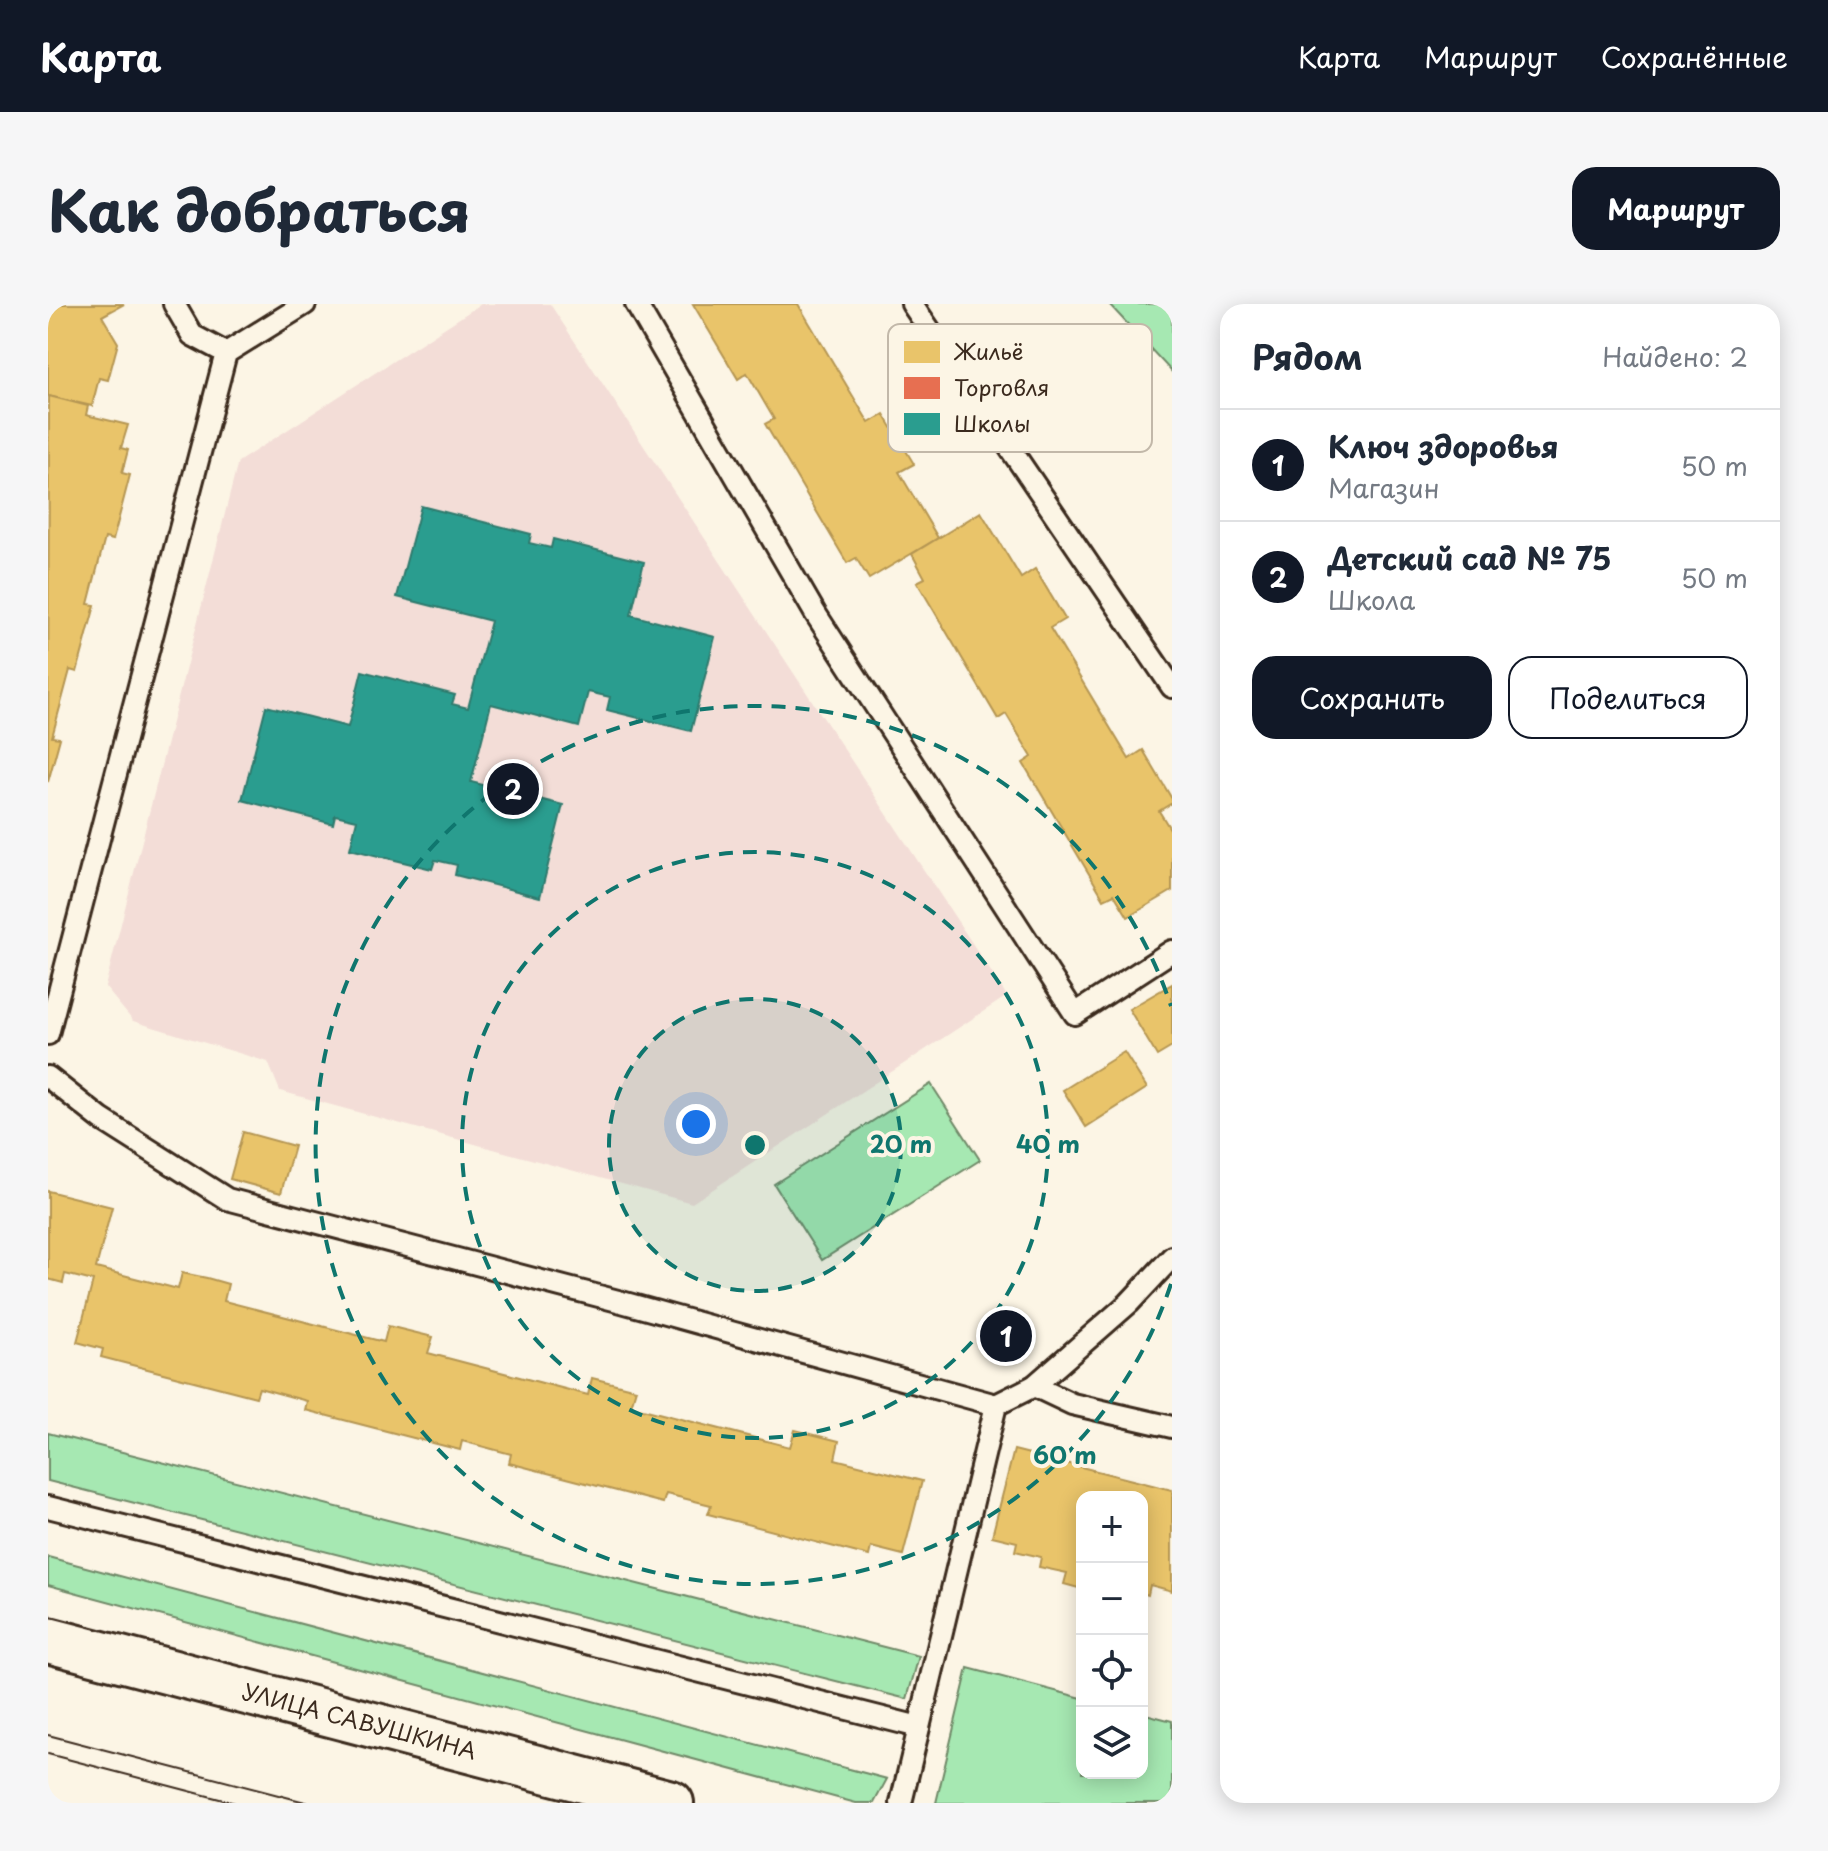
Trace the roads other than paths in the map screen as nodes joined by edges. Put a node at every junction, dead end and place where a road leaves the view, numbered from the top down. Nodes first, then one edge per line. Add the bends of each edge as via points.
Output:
1 (174, 304) edge
2 (305, 304) edge
3 (636, 304) edge
4 (912, 304) edge
5 (926, 324) edge
6 (226, 353) junction
7 (1012, 452) edge
8 (1172, 687) edge
9 (1172, 951) edge
10 (48, 1034) edge
11 (48, 1077) edge
12 (1172, 1257) edge
13 (1034, 1386) junction
14 (996, 1405) junction
15 (1172, 1427) edge
16 (48, 1507) edge
17 (48, 1640) edge
18 (919, 1727) junction
19 (671, 1803) edge
20 (901, 1803) edge

1 - 6 lane via 192,335
2 - 6 lane
3 - 9 lane via 815,613 1075,1014
4 - 5 lane
6 - 10 lane
7 - 8 lane
11 - 14 lane via 101,1119 227,1199
12 - 13 lane via 1129,1303
13 - 14 lane
13 - 15 lane via 1072,1404
14 - 18 lane
16 - 18 lane
17 - 19 main road, УЛИЦА САВУШКИНА
18 - 20 lane

